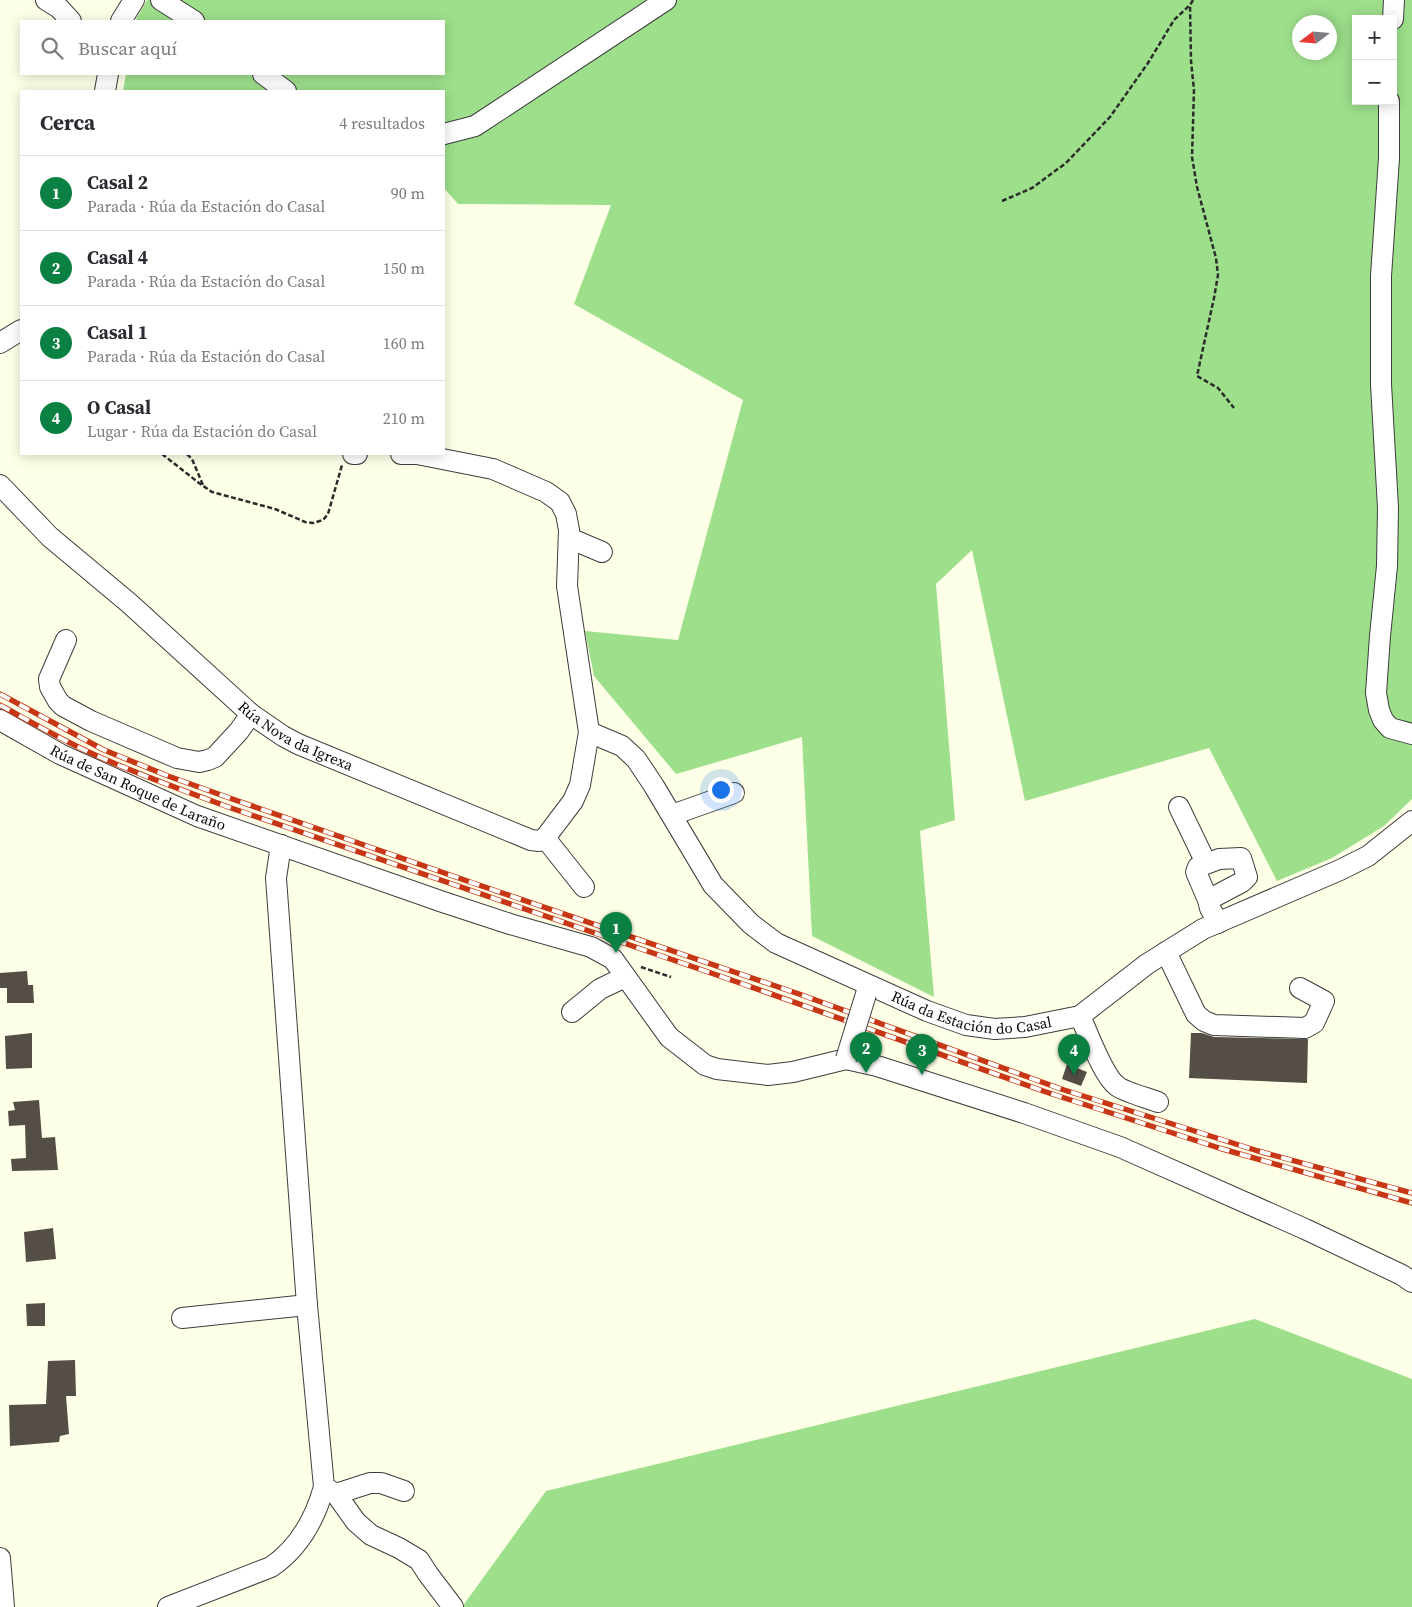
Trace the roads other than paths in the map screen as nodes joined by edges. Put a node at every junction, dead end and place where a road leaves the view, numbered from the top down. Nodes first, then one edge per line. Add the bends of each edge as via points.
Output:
1 (46, 0) edge
2 (134, 0) edge
3 (161, 0) edge
4 (666, 0) edge
5 (1394, 0) edge
6 (1393, 15) edge
7 (70, 20) edge
8 (122, 20) edge
9 (192, 20) edge
10 (264, 75) edge
11 (285, 90) edge
12 (1389, 105) edge
13 (445, 134) edge
14 (20, 331) edge
15 (0, 343) edge
16 (422, 455) edge
17 (0, 485) edge
18 (569, 538) junction
19 (602, 552) dead end
20 (66, 640) dead end
21 (251, 714) junction
22 (0, 720) edge
23 (589, 732) junction
24 (1412, 734) edge
25 (734, 792) dead end
26 (1179, 808) dead end
27 (672, 815) junction
28 (1412, 821) edge
29 (545, 838) junction
30 (280, 845) junction
31 (1206, 863) junction
32 (584, 887) dead end
33 (1208, 900) junction
34 (1218, 923) junction
35 (1166, 952) junction
36 (625, 977) junction
37 (1300, 988) dead end
38 (868, 989) junction
39 (572, 1012) dead end
40 (1080, 1016) junction
41 (846, 1059) junction
42 (1158, 1102) dead end
43 (1412, 1282) edge
44 (306, 1305) junction
45 (182, 1318) dead end
46 (330, 1491) junction
47 (404, 1491) dead end
48 (0, 1558) edge
49 (4, 1607) edge
50 (168, 1607) edge
51 (453, 1607) edge

1 - 7 street
2 - 8 street
3 - 9 street
4 - 13 street via 475,126
5 - 6 street
10 - 11 street
12 - 24 street via 1381,276 1387,566 1376,693 1383,720 1390,728
14 - 15 street
16 - 18 street via 493,469 546,492 564,508
17 - 21 street, Rúa Nova da Igrexa via 50,537 129,603
18 - 19 street
18 - 23 street via 567,586
20 - 21 street via 50,679 50,687 58,701 91,721 177,758 200,762 215,757
21 - 29 street, Rúa Nova da Igrexa via 283,736 307,747 531,840
22 - 30 street, Rúa de San Roque de Laraño via 60,754 197,816
23 - 27 street, Rúa da Estación do Casal via 622,746 636,759
23 - 29 street via 580,785 573,801
25 - 27 street
26 - 31 street
27 - 38 street, Rúa da Estación do Casal via 713,885 751,924 776,943
28 - 34 street, Rúa da Estación do Casal via 1368,856
29 - 32 street
30 - 36 street, Rúa de San Roque de Laraño via 502,922 591,947 613,960
30 - 44 street via 276,878
31 - 33 street via 1196,872
31 - 33 street via 1241,858 1246,877
33 - 34 street
34 - 35 street, Rúa da Estación do Casal
35 - 37 street via 1196,1014 1214,1025 1305,1028 1314,1023 1324,1002
35 - 40 street, Rúa da Estación do Casal
36 - 39 street via 600,989
36 - 41 street, Rúa de San Roque de Laraño via 669,1037 705,1065 768,1075
38 - 40 street, Rúa da Estación do Casal via 966,1025 995,1029 1026,1027
38 - 41 street, bridge
40 - 42 street via 1101,1062 1117,1087
41 - 43 street via 1024,1113 1120,1147 1305,1229
44 - 45 street
44 - 46 street
46 - 47 street via 370,1483 381,1483
46 - 50 street via 320,1502 303,1536 283,1559
46 - 51 street via 371,1535 419,1560
48 - 49 street

